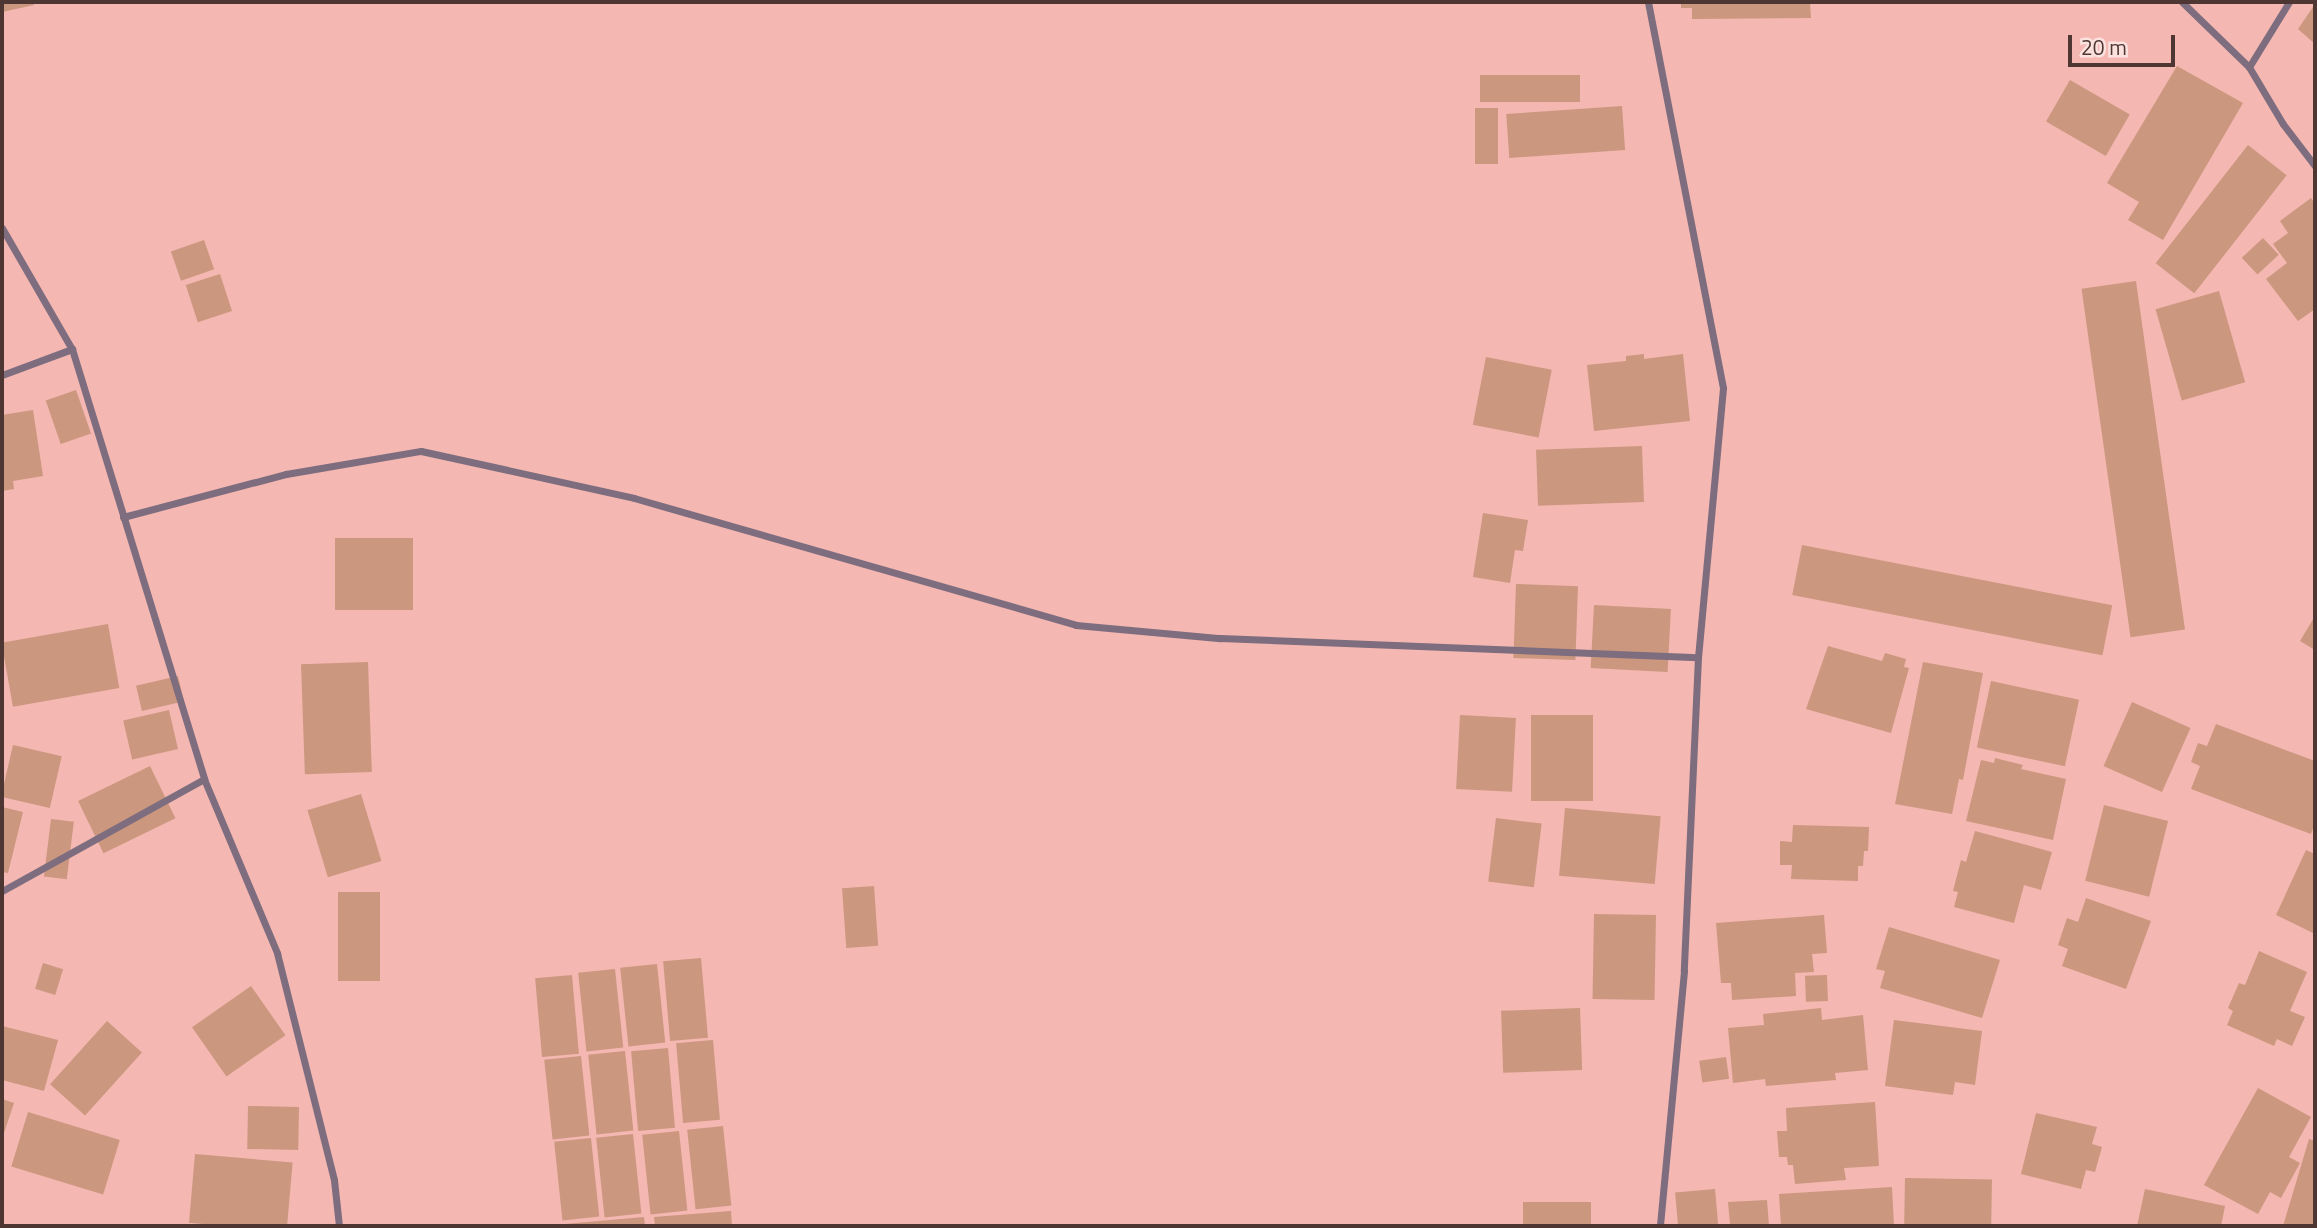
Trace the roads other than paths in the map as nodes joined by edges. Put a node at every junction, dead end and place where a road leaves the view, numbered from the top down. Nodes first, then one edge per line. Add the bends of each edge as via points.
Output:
1 (1648, 2) edge
2 (2182, 2) edge
3 (2289, 2) edge
4 (2249, 67) junction
5 (2315, 166) edge
6 (2, 228) edge
7 (72, 349) junction
8 (2, 375) edge
9 (123, 517) junction
10 (1698, 657) junction
11 (204, 779) junction
12 (2, 891) edge
13 (339, 1226) edge
14 (1660, 1226) edge

1 - 10 street via 1723,387
2 - 4 street
3 - 4 street
4 - 5 street
6 - 7 street
7 - 8 street
7 - 9 street
9 - 10 street via 286,474 421,452 634,498 1076,625 1220,638
9 - 11 street
10 - 14 street via 1684,971
11 - 12 street
11 - 13 street via 277,953 334,1180

